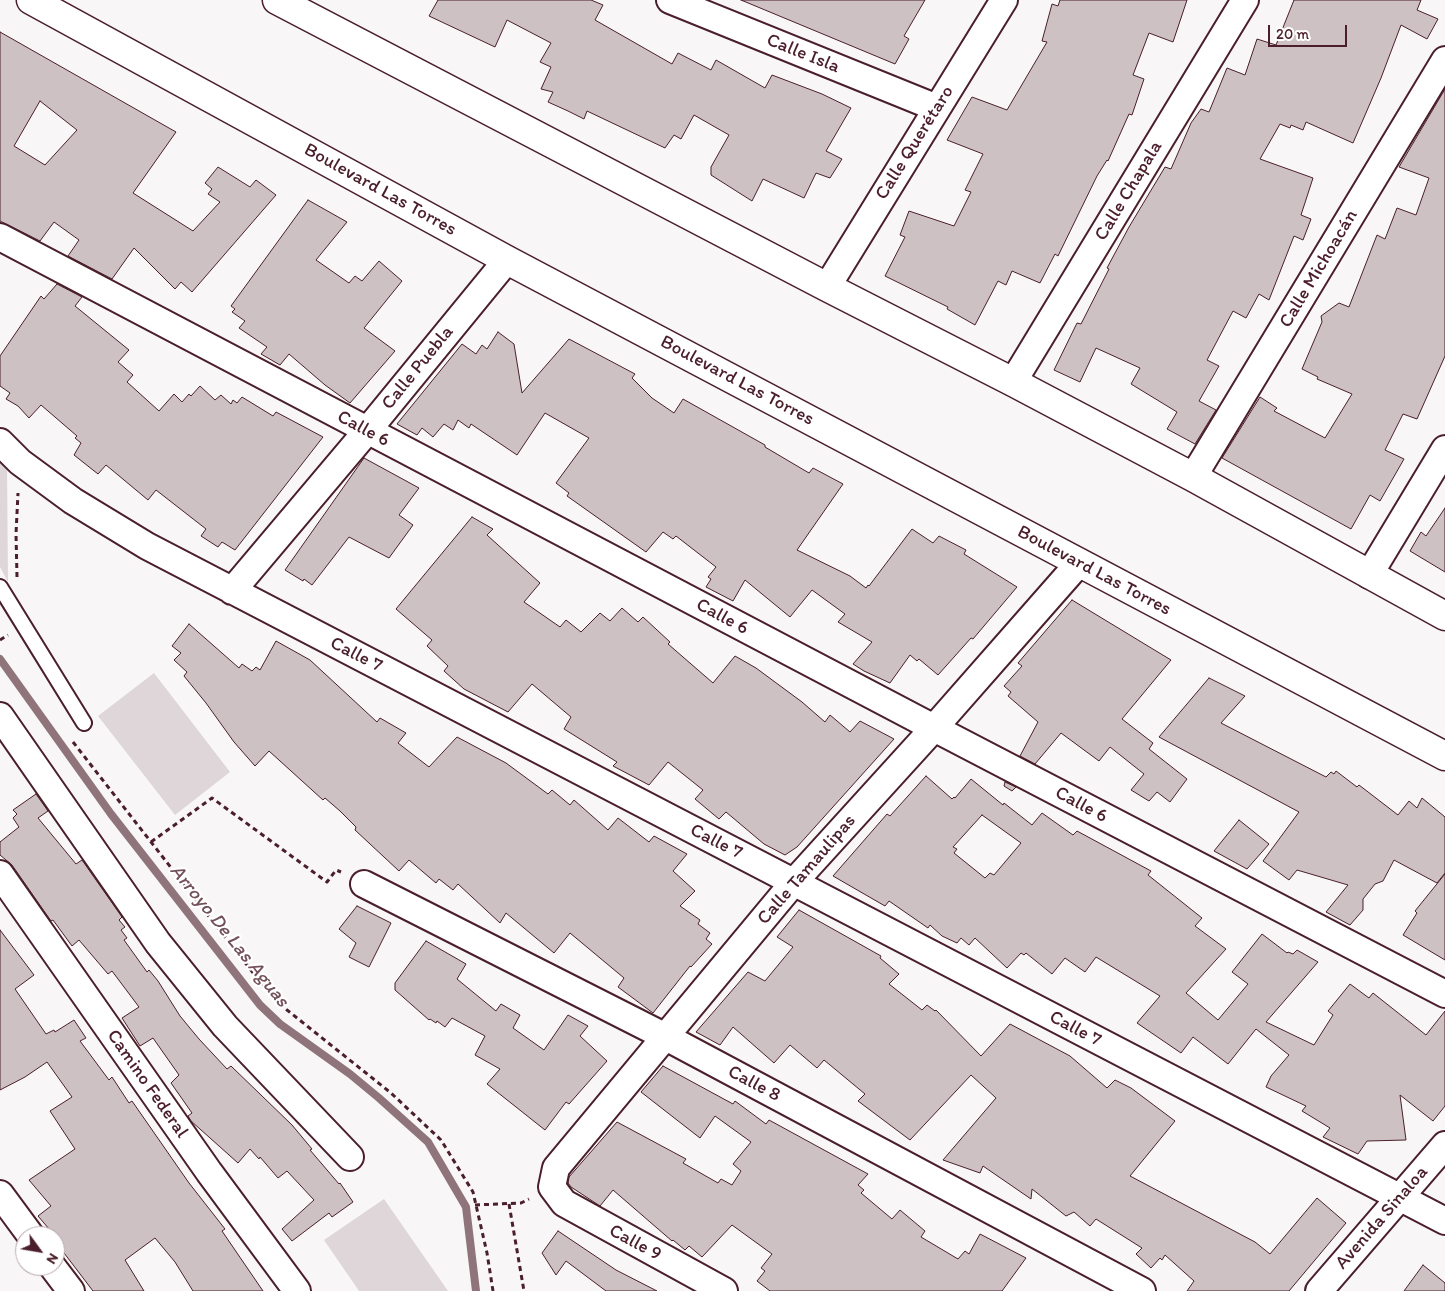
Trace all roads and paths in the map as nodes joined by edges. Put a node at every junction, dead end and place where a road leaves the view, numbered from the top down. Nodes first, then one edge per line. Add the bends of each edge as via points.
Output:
1 (32, 0) edge
2 (277, 0) edge
3 (670, 0) edge
4 (1004, 0) edge
5 (1245, 0) edge
6 (1445, 60) edge
7 (937, 108) junction
8 (0, 236) edge
9 (507, 260) junction
10 (827, 287) junction
11 (1013, 382) junction
12 (367, 430) junction
13 (0, 442) edge
14 (1445, 449) edge
15 (20, 462) junction
16 (1193, 477) junction
17 (1079, 563) junction
18 (1369, 575) junction
19 (20, 585) dead end
20 (0, 586) edge
21 (232, 590) junction
22 (1445, 616) edge
23 (0, 716) edge
24 (84, 723) dead end
25 (934, 728) junction
26 (70, 738) dead end
27 (1445, 756) edge
28 (151, 842) junction
29 (0, 874) edge
30 (794, 882) junction
31 (364, 884) joint
32 (1445, 994) edge
33 (664, 1036) junction
34 (1445, 1145) edge
35 (350, 1157) dead end
36 (552, 1187) junction
37 (0, 1194) edge
38 (1400, 1198) junction
39 (509, 1204) junction
40 (476, 1206) junction
41 (1445, 1221) edge
42 (23, 1226) edge
43 (60, 1276) edge
44 (71, 1291) edge
45 (297, 1291) edge
46 (493, 1291) edge
47 (524, 1291) edge
48 (724, 1291) edge
49 (1142, 1291) edge
50 (1319, 1291) edge

1 - 9 main road, Boulevard Las Torres
2 - 10 main road
3 - 7 street, Calle Isla
4 - 7 street, Calle Querétaro
5 - 11 street, Calle Chapala
6 - 16 street, Calle Michoacán
7 - 10 street, Calle Querétaro
8 - 12 street, Calle 6
9 - 12 street, Calle Puebla
9 - 17 main road, Boulevard Las Torres
10 - 11 main road
11 - 16 main road
12 - 21 street, Calle Puebla
12 - 25 street, Calle 6
13 - 15 street, Calle 7
14 - 18 street
15 - 19 path via 16,534
15 - 21 street, Calle 7 via 107,522
16 - 18 main road
17 - 25 street, Calle Tamaulipas
17 - 27 main road, Boulevard Las Torres
18 - 22 main road
20 - 24 lane
21 - 30 street, Calle 7
23 - 35 street via 158,943 225,1026
25 - 30 street, Calle Tamaulipas
25 - 32 street, Calle 6
26 - 28 path
28 - 31 path via 212,798 327,882 336,870
28 - 40 path via 261,982 287,1010 391,1093 442,1140 473,1192
29 - 45 street, Camino Federal via 209,1172
30 - 33 street, Calle Tamaulipas
30 - 38 street, Calle 7
31 - 33 street, Calle 8
33 - 36 street, Calle Tamaulipas via 556,1168
33 - 49 street, Calle 8
34 - 38 street, Avenida Sinaloa
36 - 39 path via 522,1203
36 - 48 street, Calle 9 via 564,1204
37 - 42 street
38 - 41 street, Calle 7
38 - 50 street, Avenida Sinaloa
39 - 40 path
39 - 47 path
40 - 46 path
43 - 44 street

